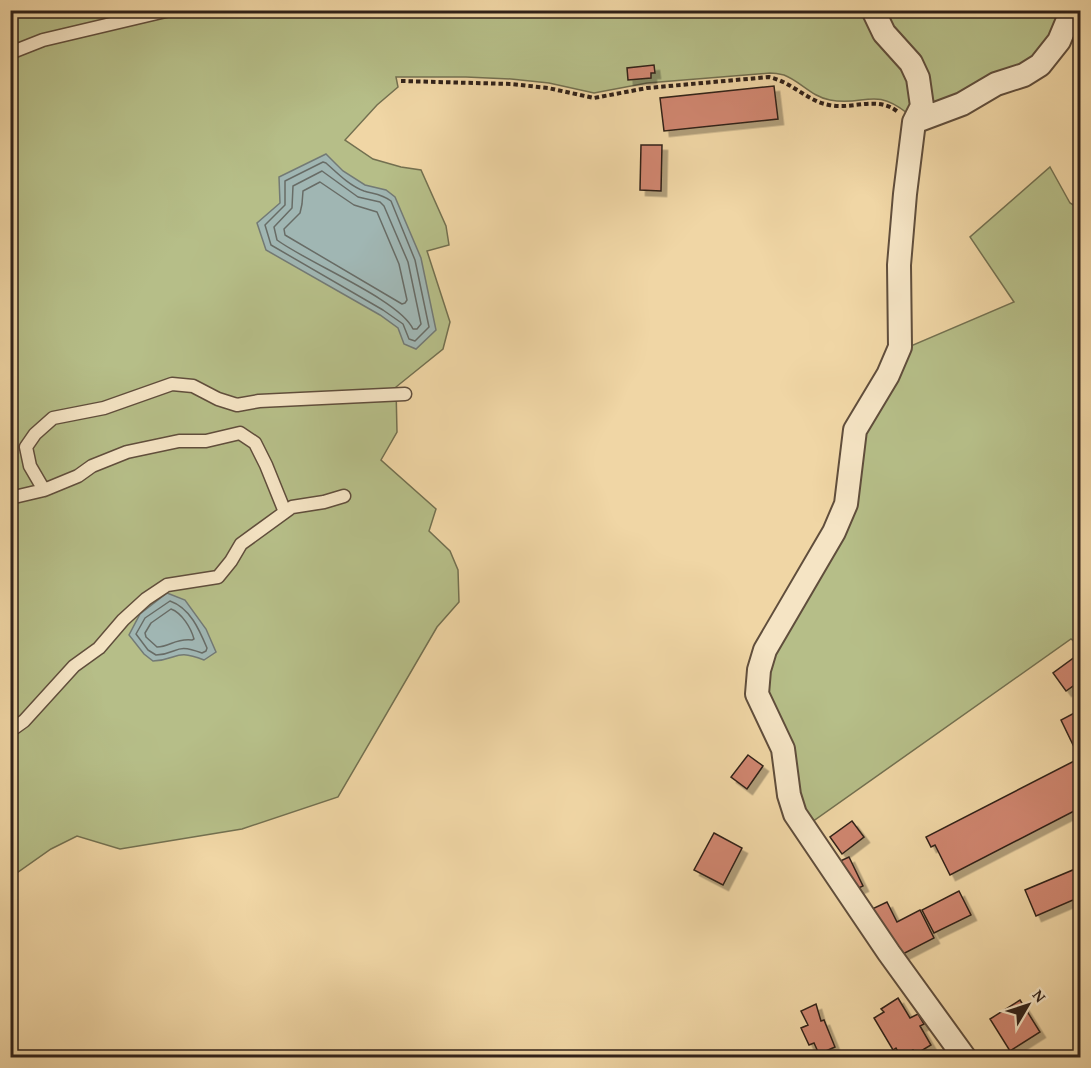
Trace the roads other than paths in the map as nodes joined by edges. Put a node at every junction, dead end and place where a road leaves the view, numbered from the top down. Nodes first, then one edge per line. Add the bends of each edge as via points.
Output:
1 (170, 10) edge
2 (873, 10) edge
3 (1072, 10) edge
4 (10, 53) edge
5 (914, 122) junction
6 (405, 394) dead end
7 (44, 490) junction
8 (344, 496) dead end
9 (10, 498) edge
10 (285, 512) junction
11 (10, 731) edge
12 (965, 1058) edge

1 - 4 lane via 43,40
2 - 5 street via 884,33 918,78 922,106
3 - 5 street via 1059,41 1040,65 962,104
5 - 12 street via 899,265 900,347 855,430 846,504 834,532 765,650 757,694 783,749 795,814
6 - 7 lane via 237,405 193,386 172,384 104,408 53,417 26,447 30,466
7 - 9 lane
7 - 10 lane via 127,452 240,433 255,443
8 - 10 lane
10 - 11 lane via 241,544 218,577 166,585 146,599

